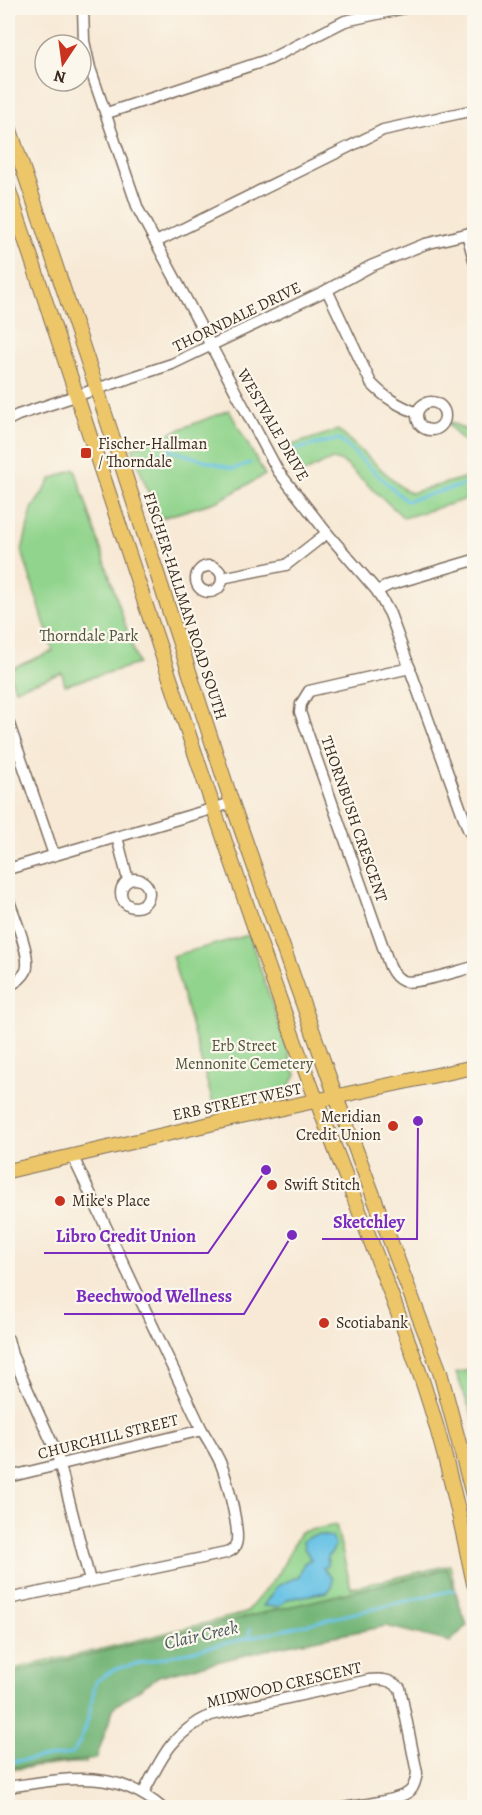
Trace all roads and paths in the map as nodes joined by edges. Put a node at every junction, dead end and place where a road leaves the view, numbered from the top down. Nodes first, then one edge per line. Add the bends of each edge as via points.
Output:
1 (83, 8) edge
2 (405, 8) edge
3 (474, 110) edge
4 (107, 113) junction
5 (8, 124) edge
6 (8, 188) edge
7 (471, 233) edge
8 (156, 242) junction
9 (474, 260) edge
10 (327, 290) junction
11 (211, 347) junction
12 (98, 390) junction
13 (78, 396) junction
14 (417, 412) dead end
15 (8, 420) edge
16 (327, 533) junction
17 (474, 560) edge
18 (222, 578) dead end
19 (377, 591) junction
20 (410, 668) junction
21 (8, 722) edge
22 (11, 742) edge
23 (232, 803) junction
24 (213, 809) junction
25 (117, 837) junction
26 (474, 839) edge
27 (54, 855) junction
28 (8, 869) edge
29 (128, 880) dead end
30 (8, 898) edge
31 (474, 967) edge
32 (8, 986) edge
33 (474, 1067) edge
34 (336, 1097) junction
35 (315, 1102) junction
36 (73, 1157) junction
37 (8, 1172) edge
38 (8, 1339) edge
39 (202, 1430) junction
40 (60, 1465) junction
41 (8, 1477) edge
42 (474, 1499) edge
43 (90, 1581) junction
44 (474, 1584) edge
45 (8, 1599) edge
46 (8, 1787) edge
47 (143, 1794) junction
48 (162, 1808) edge
49 (343, 1808) edge

1 - 4 street, WESTVALE DRIVE via 90,68
2 - 4 street via 345,21 270,59
3 - 8 street via 383,130
4 - 8 street, WESTVALE DRIVE via 138,209
5 - 12 main road, FISCHER-HALLMAN ROAD SOUTH
6 - 13 main road
7 - 9 street
7 - 10 street, THORNDALE DRIVE via 424,244
8 - 11 street, WESTVALE DRIVE
10 - 11 street, THORNDALE DRIVE
10 - 14 street via 371,383 394,404
11 - 12 street, THORNDALE DRIVE
11 - 16 street, WESTVALE DRIVE via 278,471
12 - 13 street, THORNDALE DRIVE
12 - 23 main road, FISCHER-HALLMAN ROAD SOUTH
13 - 15 street, THORNDALE DRIVE
13 - 24 main road
16 - 18 street via 286,565
16 - 19 street, WESTVALE DRIVE
17 - 19 street
19 - 20 street, WESTVALE DRIVE
20 - 26 street, WESTVALE DRIVE
20 - 31 street, THORNBUSH CRESCENT via 309,692 300,712 395,975 417,981
21 - 22 street
22 - 27 street
23 - 24 street
23 - 34 main road, FISCHER-HALLMAN ROAD SOUTH
24 - 25 street
24 - 35 main road
25 - 27 street
25 - 29 street
27 - 28 street
30 - 32 street via 27,958 27,970
33 - 34 main road, ERB STREET WEST
34 - 35 main road, ERB STREET WEST
34 - 42 main road, FISCHER-HALLMAN ROAD SOUTH via 440,1372
35 - 36 main road, ERB STREET WEST
35 - 44 main road via 423,1383 446,1460
36 - 37 main road, ERB STREET WEST
36 - 39 street, CHURCHILL STREET
38 - 40 street
39 - 40 street, CHURCHILL STREET
39 - 43 street via 220,1462 229,1491 238,1536 232,1551
40 - 41 street, CHURCHILL STREET
40 - 43 street
43 - 45 street
46 - 47 street via 64,1779 107,1780
47 - 48 street
47 - 49 street, MIDWOOD CRESCENT via 178,1736 211,1715 369,1680 391,1682 400,1688 417,1773 415,1784 410,1793

